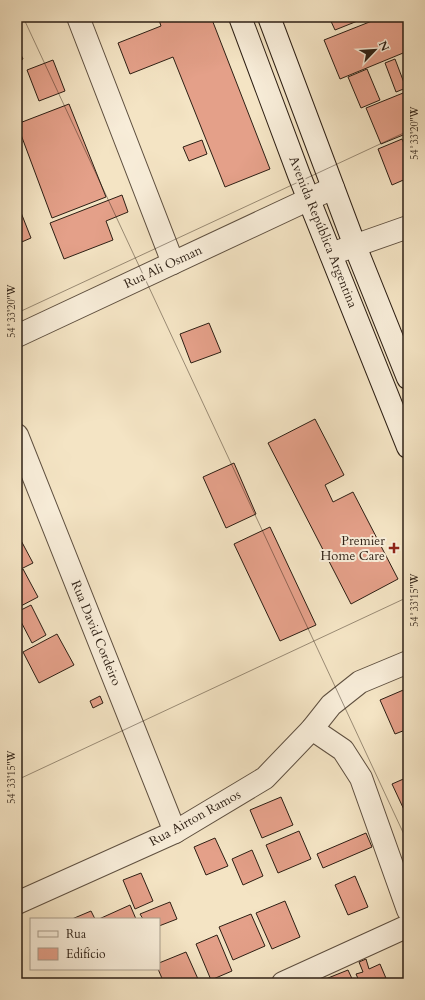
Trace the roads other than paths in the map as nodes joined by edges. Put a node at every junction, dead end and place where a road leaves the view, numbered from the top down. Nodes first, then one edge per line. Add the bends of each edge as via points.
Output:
1 (78, 17) edge
2 (240, 17) edge
3 (269, 17) edge
4 (334, 188) junction
5 (309, 199) junction
6 (408, 227) edge
7 (356, 246) junction
8 (332, 254) junction
9 (173, 263) junction
10 (17, 336) edge
11 (408, 378) edge
12 (17, 435) edge
13 (408, 447) edge
14 (408, 662) edge
15 (312, 729) junction
16 (174, 832) junction
17 (17, 903) edge
18 (408, 910) edge
19 (408, 926) edge
20 (283, 983) edge

1 - 9 street
2 - 5 street, Avenida República Argentina
3 - 4 street, Avenida República Argentina
4 - 5 street, Rua Ali Osman
4 - 7 street, Avenida República Argentina
5 - 8 street, Avenida República Argentina
5 - 9 street, Rua Ali Osman
6 - 7 street
7 - 8 street
7 - 11 street, Avenida República Argentina
8 - 13 street, Avenida República Argentina
9 - 10 street, Rua Ali Osman
12 - 16 street, Rua David Cordeiro
14 - 15 street, Rua Airton Ramos via 360,682 331,705
15 - 16 street, Rua Airton Ramos via 266,778
15 - 18 street via 343,750 361,778
16 - 17 street, Rua Airton Ramos
19 - 20 street

